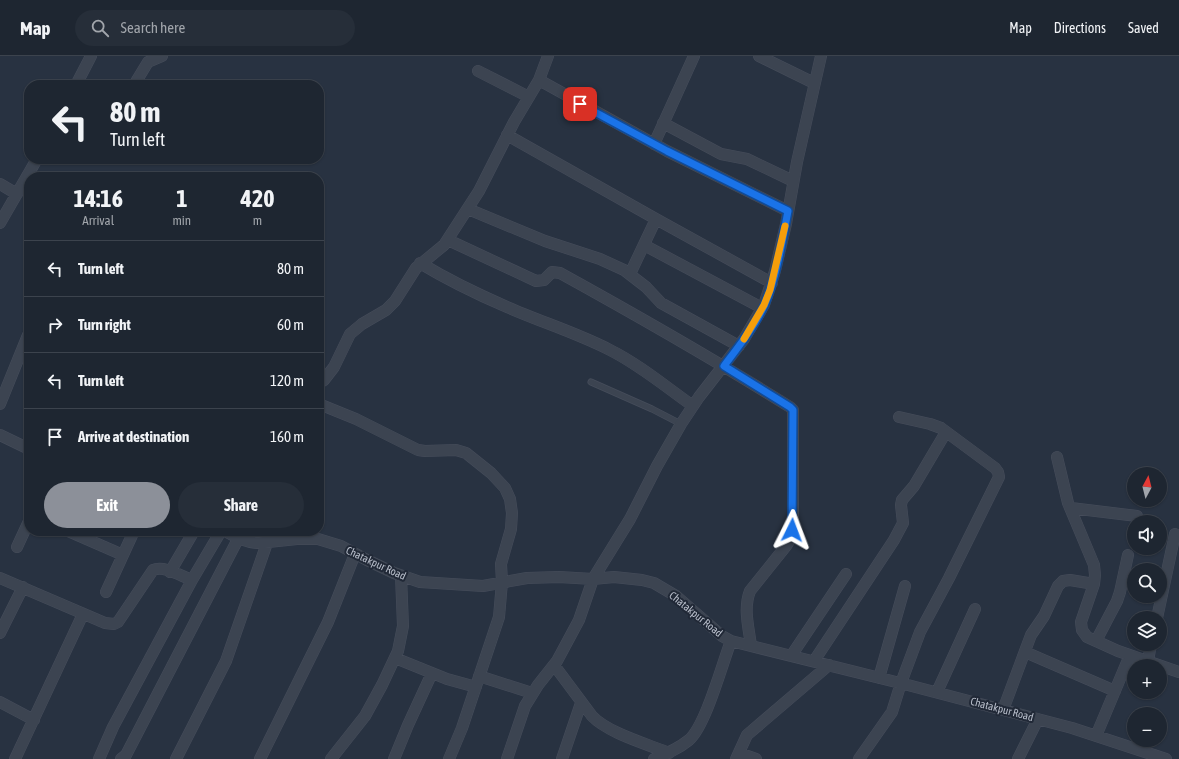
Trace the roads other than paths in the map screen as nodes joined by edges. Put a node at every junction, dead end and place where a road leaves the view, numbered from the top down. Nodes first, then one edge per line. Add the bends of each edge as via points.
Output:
1 (91, 56) edge
2 (162, 56) edge
3 (548, 56) edge
4 (694, 56) edge
5 (759, 56) edge
6 (821, 56) edge
7 (478, 71) dead end
8 (79, 80) edge
9 (137, 80) edge
10 (539, 80) junction
11 (814, 82) junction
12 (529, 97) junction
13 (663, 123) junction
14 (507, 136) junction
15 (654, 144) junction
16 (794, 181) junction
17 (24, 182) edge
18 (0, 184) edge
19 (17, 194) junction
20 (468, 208) junction
21 (788, 211) junction
22 (656, 219) junction
23 (0, 223) edge
24 (448, 240) junction
25 (644, 245) junction
26 (420, 263) junction
27 (630, 274) junction
28 (772, 282) junction
29 (762, 308) junction
30 (24, 345) edge
31 (739, 346) junction
32 (724, 366) junction
33 (324, 380) edge
34 (591, 382) dead end
35 (0, 404) edge
36 (324, 406) edge
37 (693, 406) junction
38 (899, 417) dead end
39 (681, 424) junction
40 (946, 432) junction
41 (0, 435) edge
42 (24, 447) edge
43 (1057, 457) dead end
44 (1070, 508) junction
45 (1129, 515) edge
46 (24, 531) edge
47 (1175, 534) dead end
48 (80, 536) edge
49 (132, 536) edge
50 (191, 536) edge
51 (218, 536) edge
52 (234, 536) edge
53 (238, 538) junction
54 (267, 543) junction
55 (17, 546) dead end
56 (123, 554) junction
57 (355, 554) junction
58 (1128, 555) dead end
59 (170, 572) junction
60 (846, 574) dead end
61 (401, 576) junction
62 (0, 578) edge
63 (594, 579) junction
64 (192, 580) junction
65 (502, 582) junction
66 (1094, 584) junction
67 (906, 586) dead end
68 (23, 587) junction
69 (106, 592) dead end
70 (975, 610) dead end
71 (1158, 611) edge
72 (84, 614) junction
73 (0, 633) edge
74 (730, 641) junction
75 (1096, 641) junction
76 (751, 646) junction
77 (1025, 652) junction
78 (1130, 655) junction
79 (791, 656) junction
80 (395, 658) junction
81 (1144, 659) edge
82 (814, 661) junction
83 (830, 665) junction
84 (554, 666) junction
85 (1167, 667) edge
86 (1179, 672) edge
87 (432, 673) junction
88 (880, 678) junction
89 (478, 682) junction
90 (901, 683) junction
91 (1114, 691) junction
92 (937, 692) junction
93 (532, 693) junction
94 (0, 702) edge
95 (581, 703) junction
96 (1003, 710) junction
97 (1038, 719) junction
98 (34, 720) junction
99 (1096, 736) junction
100 (669, 753) junction
101 (737, 756) edge
102 (1142, 756) edge
103 (1161, 758) edge
104 (15, 759) edge
105 (99, 759) edge
106 (121, 759) edge
107 (176, 759) edge
108 (260, 759) edge
109 (331, 759) edge
110 (394, 759) edge
111 (449, 759) edge
112 (507, 759) edge
113 (562, 759) edge
114 (654, 759) edge
115 (756, 759) edge
116 (860, 759) edge
117 (1018, 759) edge

1 - 8 street
2 - 9 street via 148,62
3 - 10 street
4 - 13 street
5 - 11 street
6 - 11 street
7 - 12 street
10 - 12 street
10 - 15 street
11 - 16 street
12 - 14 street
13 - 15 street
13 - 16 street via 721,154 747,159
14 - 20 street
14 - 22 street
15 - 21 street
16 - 21 street
17 - 19 street
18 - 19 street
19 - 23 street
20 - 24 street
20 - 27 street via 545,241 600,259
21 - 28 street
22 - 25 street
22 - 28 street
24 - 26 street via 439,251
24 - 32 street via 536,281 544,280 552,272 560,273
25 - 27 street
25 - 29 street
26 - 33 street via 395,301 350,334 334,367
26 - 37 street via 451,282 507,308 612,351
27 - 31 street via 662,303
28 - 29 street
29 - 31 street
30 - 35 street
31 - 32 street
32 - 37 street
32 - 76 street via 793,410 790,538 750,591 746,608
34 - 39 lane
36 - 65 street via 418,450 446,449 466,453 491,474 505,488 512,513 511,529 501,564
37 - 39 street
38 - 40 street via 930,424
39 - 63 street via 630,519
40 - 82 street via 914,486 902,500 903,523 894,540
40 - 90 street via 995,468 999,477 920,632
41 - 42 street
43 - 44 street
44 - 45 street
44 - 66 street via 1094,565
46 - 55 street
47 - 71 street
48 - 56 street
49 - 56 street
50 - 59 street
51 - 64 street
52 - 53 street, Chatakpur Road
53 - 54 street, Chatakpur Road via 251,543
53 - 106 street via 126,755
54 - 57 street, Chatakpur Road via 318,539 341,546
54 - 107 street via 226,661
56 - 69 street
57 - 61 street, Chatakpur Road
57 - 108 street via 328,622
58 - 75 street via 1117,601
59 - 64 street
59 - 72 street via 157,568 153,570 118,622 114,624
60 - 79 street
61 - 65 street, Chatakpur Road via 420,582 483,586
61 - 80 street via 401,640
62 - 68 street
63 - 65 street, Chatakpur Road via 527,578
63 - 74 street, Chatakpur Road via 630,577 654,583 676,596
63 - 84 street via 579,620
64 - 105 street via 113,727
65 - 89 street via 499,616
66 - 75 street via 1081,622 1082,630 1087,637
66 - 77 street via 1063,581 1031,635
67 - 88 street
68 - 72 street
68 - 73 street
70 - 92 street
72 - 98 street
74 - 76 street, Chatakpur Road
74 - 100 street via 697,730
75 - 78 street
76 - 79 street, Chatakpur Road
77 - 91 street
77 - 96 street
78 - 81 street
78 - 91 street
79 - 82 street, Chatakpur Road
80 - 87 street
80 - 109 street via 365,716
82 - 83 street, Chatakpur Road
83 - 88 street, Chatakpur Road
83 - 101 street via 747,735
84 - 93 street
84 - 95 street
85 - 86 street
87 - 89 street via 458,682
87 - 110 street
88 - 90 street, Chatakpur Road
89 - 93 street
89 - 111 street
90 - 92 street, Chatakpur Road
90 - 116 street via 890,715
91 - 99 street
92 - 96 street, Chatakpur Road
93 - 112 street
94 - 98 street
95 - 100 street via 597,722
95 - 113 street
96 - 97 street, Chatakpur Road
97 - 99 street, Chatakpur Road
97 - 117 street
98 - 104 street
99 - 102 street, Chatakpur Road
100 - 114 street
101 - 115 street
102 - 103 street, Chatakpur Road

